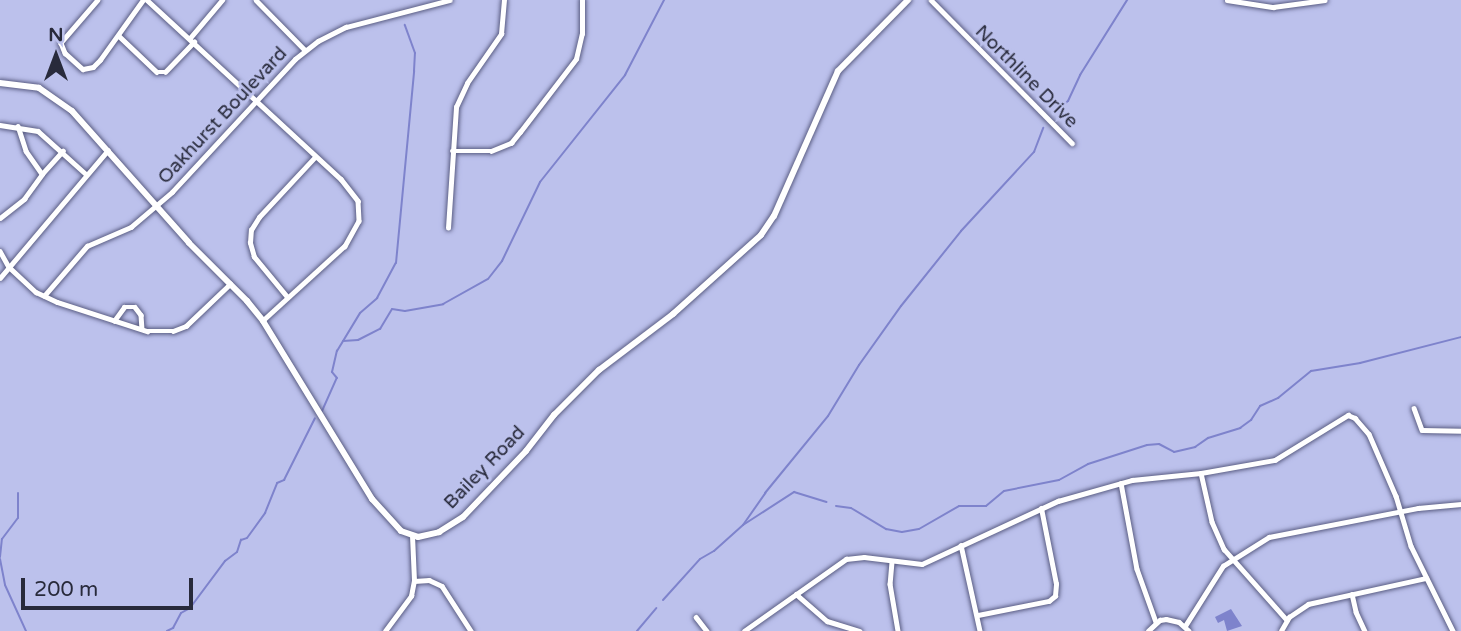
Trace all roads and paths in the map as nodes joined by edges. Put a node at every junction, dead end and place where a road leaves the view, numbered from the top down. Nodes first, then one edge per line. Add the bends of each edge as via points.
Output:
1 (98, 0) edge
2 (145, 0) edge
3 (222, 0) edge
4 (256, 0) edge
5 (448, 0) edge
6 (504, 0) edge
7 (582, 0) edge
8 (908, 0) edge
9 (931, 0) edge
10 (1227, 0) edge
11 (1325, 0) edge
12 (119, 36) junction
13 (192, 40) junction
14 (306, 50) junction
15 (4, 83) edge
16 (0, 91) edge
17 (256, 100) junction
18 (0, 124) edge
19 (18, 125) junction
20 (1072, 143) dead end
21 (108, 150) junction
22 (63, 151) junction
23 (452, 151) junction
24 (316, 157) junction
25 (42, 174) junction
26 (86, 174) junction
27 (156, 206) junction
28 (0, 218) edge
29 (448, 228) dead end
30 (0, 251) edge
31 (9, 267) junction
32 (0, 278) edge
33 (230, 284) junction
34 (44, 296) junction
35 (288, 297) junction
36 (114, 321) junction
37 (263, 321) junction
38 (142, 329) junction
39 (1414, 408) dead end
40 (1461, 431) edge
41 (1201, 473) junction
42 (1121, 484) junction
43 (1461, 504) edge
44 (1041, 508) junction
45 (1401, 511) junction
46 (412, 537) junction
47 (961, 545) junction
48 (1231, 560) junction
49 (892, 562) junction
50 (1426, 578) junction
51 (414, 580) junction
52 (796, 594) junction
53 (1352, 594) junction
54 (978, 615) junction
55 (696, 617) dead end
56 (1287, 620) junction
57 (1156, 622) junction
58 (1185, 626) junction
59 (898, 630) edge
60 (385, 631) edge
61 (471, 631) edge
62 (707, 631) edge
63 (744, 631) edge
64 (859, 631) edge
65 (890, 631) edge
66 (981, 631) edge
67 (1148, 631) edge
68 (1189, 631) edge
69 (1281, 631) edge
70 (1365, 631) edge
71 (1454, 631) edge

1 - 12 street via 64,38 65,53 88,68
2 - 12 street
2 - 13 street
3 - 13 street
4 - 14 street
5 - 14 street, Oakhurst Boulevard via 346,27
6 - 23 street via 501,34 460,94
7 - 23 street via 576,59 511,143 491,151
8 - 46 street, Bailey Road via 838,71 774,216 761,235 673,314 590,379 463,517 439,532
9 - 20 street, Northline Drive
10 - 11 street via 1273,7
12 - 13 street via 156,72 165,72
13 - 17 street
14 - 17 street, Oakhurst Boulevard
15 - 16 street
15 - 21 street via 28,85 51,94
17 - 24 street
17 - 27 street, Oakhurst Boulevard
18 - 19 street
19 - 22 street via 38,131
19 - 25 street via 26,151
21 - 26 street
21 - 27 street
22 - 25 street
22 - 26 street
23 - 29 street
24 - 35 street via 258,216 251,230 254,257
24 - 35 street via 355,194 359,221 345,246
25 - 28 street via 24,200
26 - 31 street
27 - 33 street
27 - 34 street, Oakhurst Boulevard via 131,227 87,246
30 - 31 street
31 - 32 street
31 - 34 street
33 - 37 street
33 - 38 street via 186,326 173,331
34 - 36 street
35 - 37 street
36 - 38 street
36 - 38 street via 124,307 135,307
37 - 46 street via 364,487 396,527
39 - 40 street via 1422,430
41 - 42 street via 1146,477
41 - 45 street via 1275,460 1345,415 1352,416 1369,434
41 - 48 street via 1212,522
42 - 44 street
42 - 57 street via 1137,569
43 - 45 street
44 - 47 street
44 - 54 street via 1055,596
45 - 48 street via 1269,537
45 - 50 street
46 - 51 street
47 - 49 street via 922,564
47 - 54 street
48 - 56 street
48 - 58 street via 1213,579
49 - 52 street via 846,559
49 - 59 street via 890,584
50 - 53 street
50 - 71 street
51 - 60 street via 408,603
51 - 61 street via 442,586
52 - 63 street
52 - 64 street via 827,621
53 - 56 street via 1308,604
53 - 70 street
54 - 66 street
55 - 62 street
56 - 69 street
57 - 58 street via 1166,619
57 - 67 street
58 - 68 street
59 - 65 street

